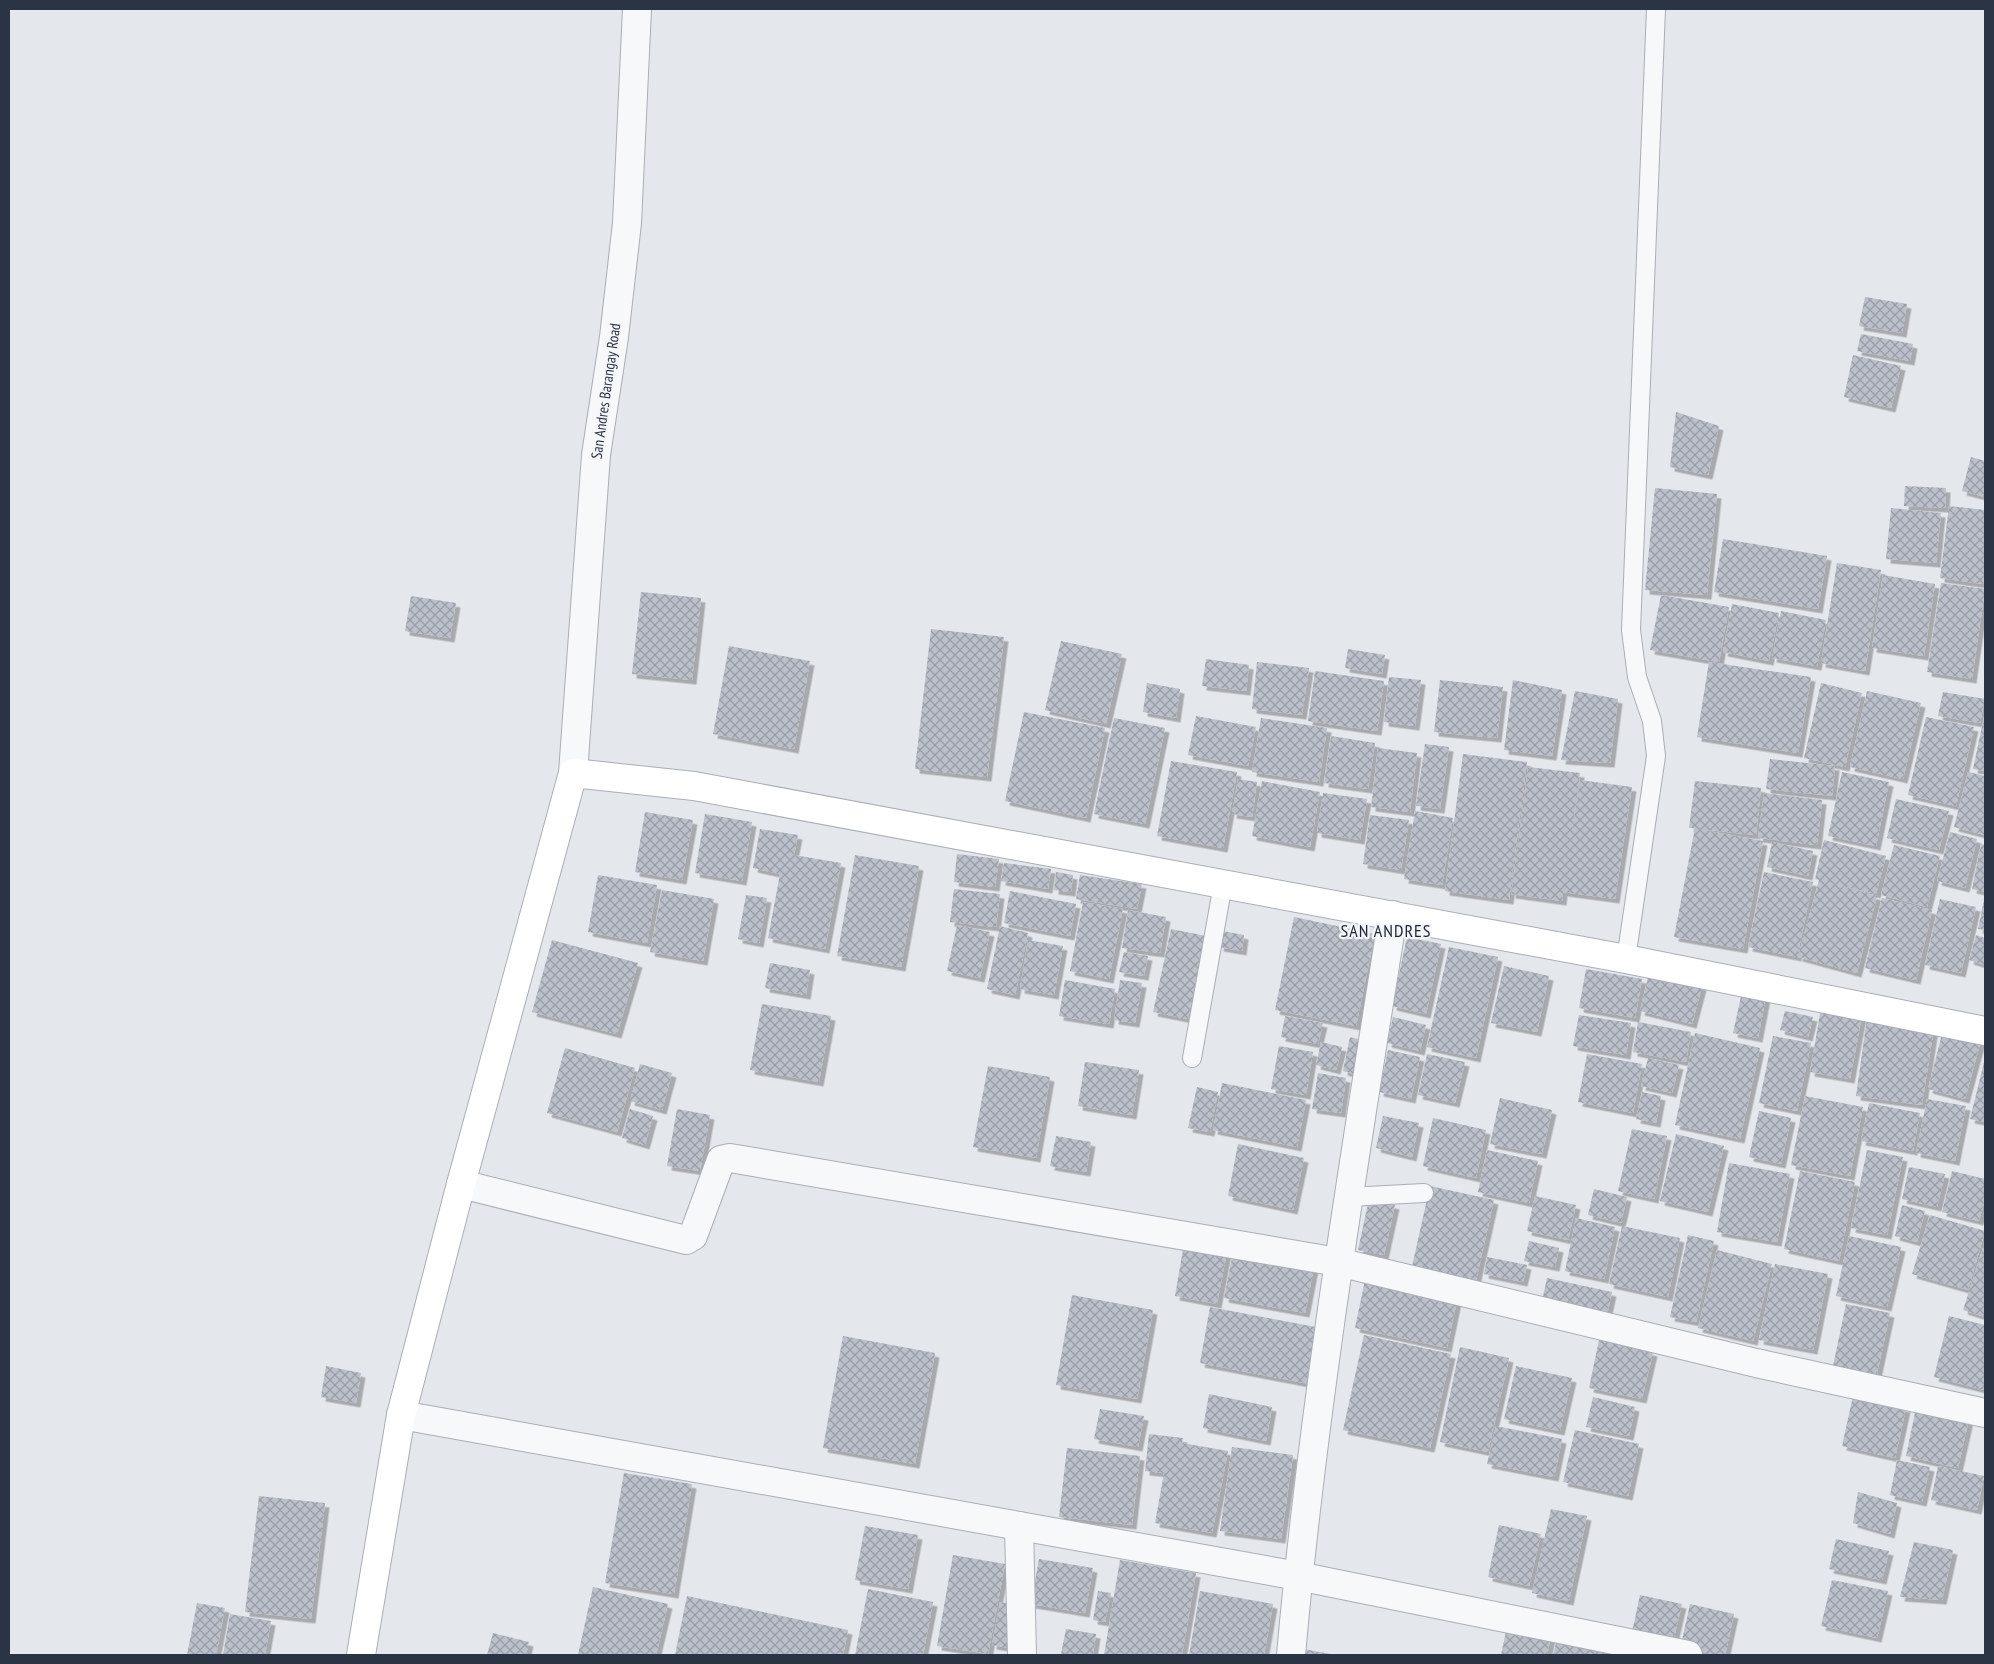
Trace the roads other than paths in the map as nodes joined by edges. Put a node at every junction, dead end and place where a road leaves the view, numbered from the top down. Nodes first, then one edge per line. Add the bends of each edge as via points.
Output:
1 (637, 9) edge
2 (1656, 9) edge
3 (573, 773) junction
4 (1223, 884) junction
5 (1393, 915) junction
6 (1626, 958) junction
7 (1985, 1030) edge
8 (1192, 1058) dead end
9 (461, 1184) junction
10 (1424, 1193) dead end
11 (1348, 1197) junction
12 (1338, 1262) junction
13 (1985, 1413) edge
14 (401, 1415) junction
15 (1019, 1526) junction
16 (1298, 1576) junction
17 (361, 1655) edge
18 (1022, 1655) edge
19 (1291, 1655) edge
20 (1688, 1655) edge

1 - 3 street, San Andres Barangay Road via 627,223 596,455
2 - 6 lane via 1631,630 1637,677 1652,721 1656,756
3 - 4 street via 694,786
3 - 9 street
4 - 5 street
4 - 8 lane
5 - 6 street
5 - 11 street
6 - 7 street
9 - 12 street via 686,1240 693,1236 721,1160 730,1158
9 - 14 street
10 - 11 lane
11 - 12 street
12 - 13 street via 1756,1363
12 - 16 street
14 - 15 street
14 - 17 street
15 - 16 street
15 - 18 street
16 - 19 street
16 - 20 street

